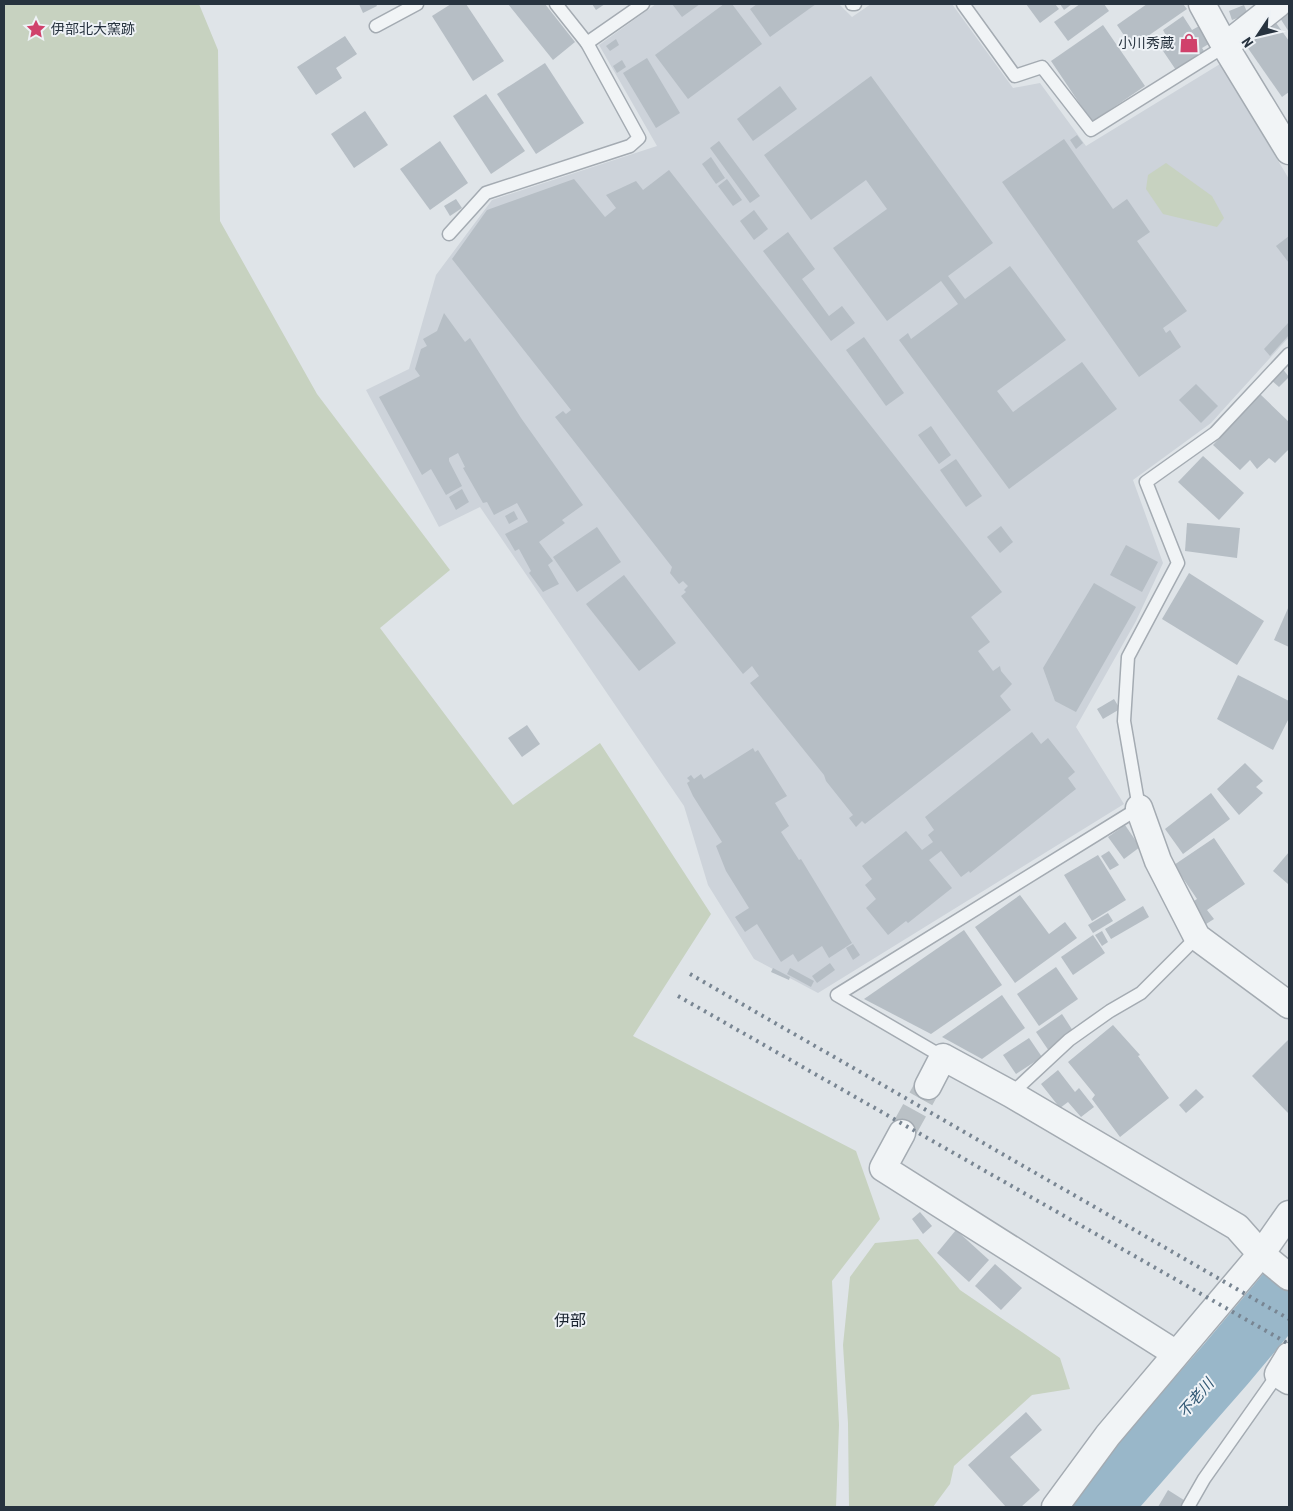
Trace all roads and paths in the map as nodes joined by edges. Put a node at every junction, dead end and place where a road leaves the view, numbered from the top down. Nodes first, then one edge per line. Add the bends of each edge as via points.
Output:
1 (417, 4) edge
2 (556, 4) edge
3 (643, 4) edge
4 (963, 4) edge
5 (1202, 4) edge
6 (1278, 4) edge
7 (376, 26) dead end
8 (587, 43) junction
9 (1225, 46) junction
10 (1289, 151) edge
11 (449, 234) dead end
12 (1289, 354) edge
13 (1139, 808) junction
14 (1197, 936) junction
15 (1289, 1005) edge
16 (943, 1057) junction
17 (928, 1086) tunnel mouth
18 (1010, 1094) junction
19 (902, 1133) tunnel mouth
20 (1289, 1214) edge
21 (1276, 1266) edge
22 (1175, 1353) junction
23 (1285, 1370) edge
24 (1056, 1507) edge
25 (1188, 1507) edge

1 - 7 lane
2 - 8 lane
3 - 8 lane
4 - 9 lane via 1015,76 1042,67 1091,130
5 - 9 street
6 - 9 street
8 - 11 lane via 639,138 630,146 486,193
9 - 10 street
12 - 13 lane via 1215,433 1146,482 1178,563 1128,657 1124,722
13 - 14 street via 1158,861
13 - 16 lane via 837,995
14 - 15 street
14 - 18 lane via 1140,993 1070,1040
16 - 17 street
16 - 18 street
18 - 21 street via 1237,1227
19 - 22 street via 884,1168
20 - 21 street
21 - 22 street
22 - 24 street via 1108,1435
23 - 25 lane via 1204,1479

